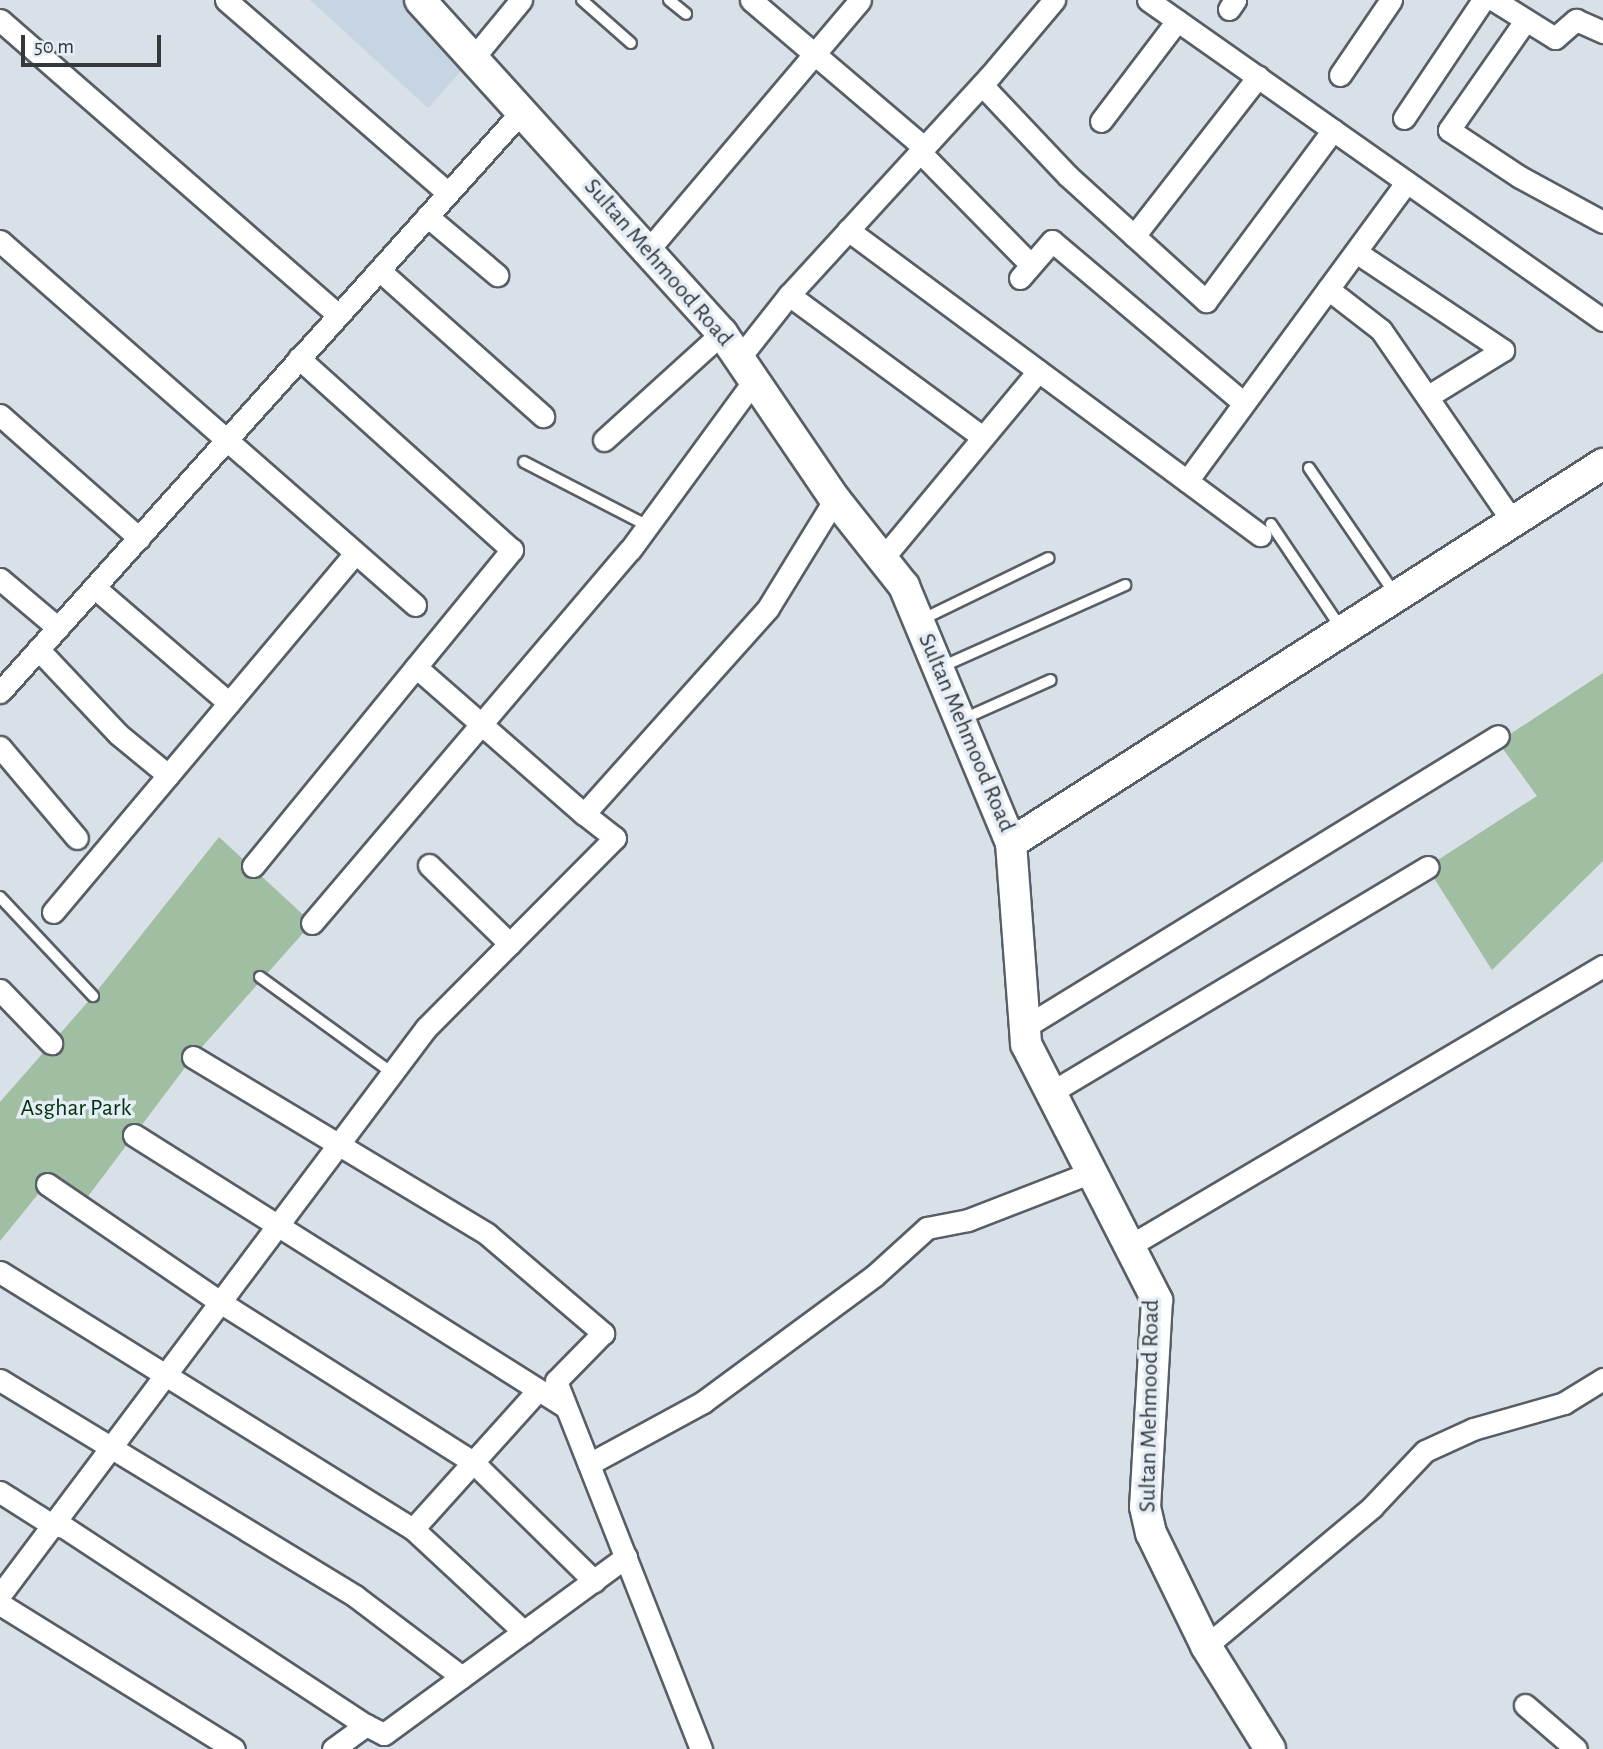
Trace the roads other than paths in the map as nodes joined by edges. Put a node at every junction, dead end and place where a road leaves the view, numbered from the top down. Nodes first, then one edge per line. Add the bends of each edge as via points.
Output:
1 (226, 0) edge
2 (420, 0) edge
3 (521, 0) edge
4 (582, 0) edge
5 (669, 0) edge
6 (751, 0) edge
7 (860, 0) edge
8 (1054, 0) edge
9 (1148, 0) edge
10 (1391, 0) edge
11 (1483, 0) edge
12 (1494, 0) edge
13 (686, 14) dead end
14 (0, 20) edge
15 (1177, 21) junction
16 (1525, 21) junction
17 (1603, 32) edge
18 (631, 43) dead end
19 (814, 53) junction
20 (474, 57) junction
21 (1340, 75) dead end
22 (1258, 77) junction
23 (982, 85) junction
24 (522, 111) junction
25 (1404, 118) dead end
26 (1101, 121) dead end
27 (1333, 130) junction
28 (922, 149) junction
29 (1407, 182) junction
30 (447, 192) junction
31 (427, 216) junction
32 (1603, 222) edge
33 (848, 230) junction
34 (1134, 236) junction
35 (0, 241) edge
36 (649, 248) junction
37 (1356, 252) junction
38 (379, 270) junction
39 (497, 275) dead end
40 (1328, 289) junction
41 (789, 295) junction
42 (338, 316) junction
43 (1603, 320) edge
44 (722, 333) junction
45 (299, 358) junction
46 (747, 368) junction
47 (1038, 371) junction
48 (1427, 397) junction
49 (1244, 403) junction
50 (0, 415) edge
51 (542, 416) dead end
52 (982, 437) junction
53 (227, 439) junction
54 (604, 440) dead end
55 (524, 462) dead end
56 (1603, 464) edge
57 (1309, 468) dead end
58 (1187, 481) junction
59 (835, 499) junction
60 (1513, 522) junction
61 (648, 526) junction
62 (1266, 530) joint
63 (139, 538) junction
64 (355, 553) junction
65 (883, 558) junction
66 (1049, 558) dead end
67 (0, 579) edge
68 (1125, 585) dead end
69 (94, 587) junction
70 (1397, 596) junction
71 (415, 605) dead end
72 (919, 621) junction
73 (58, 628) junction
74 (1343, 631) junction
75 (38, 649) junction
76 (416, 667) junction
77 (939, 668) junction
78 (1051, 680) dead end
79 (0, 692) edge
80 (229, 703) junction
81 (960, 721) junction
82 (481, 724) junction
83 (1498, 736) dead end
84 (0, 747) edge
85 (169, 775) junction
86 (584, 814) junction
87 (77, 838) dead end
88 (1011, 843) junction
89 (429, 865) dead end
90 (253, 866) dead end
91 (1427, 867) dead end
92 (0, 897) edge
93 (53, 912) dead end
94 (312, 923) dead end
95 (510, 944) junction
96 (1603, 966) edge
97 (260, 977) dead end
98 (0, 990) edge
99 (93, 996) dead end
100 (1025, 1027) junction
101 (51, 1043) dead end
102 (192, 1057) dead end
103 (392, 1073) junction
104 (1050, 1093) junction
105 (134, 1135) dead end
106 (338, 1145) junction
107 (1089, 1173) junction
108 (47, 1184) dead end
109 (277, 1226) junction
110 (1131, 1245) junction
111 (0, 1272) edge
112 (220, 1302) junction
113 (166, 1375) junction
114 (1603, 1379) edge
115 (0, 1380) edge
116 (538, 1390) junction
117 (566, 1408) junction
118 (110, 1448) junction
119 (473, 1462) junction
120 (589, 1464) junction
121 (0, 1492) edge
122 (52, 1525) junction
123 (413, 1529) junction
124 (625, 1558) junction
125 (594, 1581) junction
126 (0, 1595) edge
127 (0, 1604) edge
128 (524, 1632) junction
129 (1206, 1646) junction
130 (462, 1677) junction
131 (1525, 1705) dead end
132 (366, 1725) junction
133 (234, 1749) edge
134 (333, 1749) edge
135 (701, 1749) edge
136 (1270, 1749) edge
137 (1576, 1749) edge

1 - 30 street
2 - 20 street, Sultan Mehmood Road
3 - 20 street
4 - 18 lane
5 - 13 lane
6 - 19 street
7 - 19 street
8 - 23 street
9 - 15 street
10 - 21 street
11 - 25 street
12 - 16 street
14 - 42 street
15 - 22 street
15 - 26 street
16 - 17 street via 1555,38 1576,20
16 - 32 street via 1449,130 1520,177
19 - 28 street
19 - 36 street
20 - 24 street, Sultan Mehmood Road
22 - 27 street
22 - 34 street
23 - 28 street
23 - 34 street via 1067,175
24 - 30 street
24 - 36 street, Sultan Mehmood Road
27 - 29 street
27 - 34 street via 1206,301
28 - 33 street
28 - 49 street via 1025,271 1052,240
29 - 37 street
29 - 43 street
30 - 31 street
31 - 38 street
31 - 39 street
33 - 41 street
33 - 47 street
35 - 53 street
36 - 44 street, Sultan Mehmood Road
37 - 40 street
37 - 48 street via 1503,350
38 - 42 street
38 - 51 street
40 - 48 street via 1381,330
40 - 49 street
41 - 46 street
41 - 52 street
42 - 45 street
44 - 46 street, Sultan Mehmood Road
44 - 54 street
45 - 53 street
45 - 76 street via 512,550
46 - 59 street, Sultan Mehmood Road
46 - 61 street
47 - 52 street
47 - 58 street
48 - 60 street
49 - 58 street
50 - 63 street
52 - 65 street
53 - 63 street
53 - 64 street
55 - 61 lane
56 - 60 street
57 - 70 lane
58 - 62 street
59 - 65 street, Sultan Mehmood Road
59 - 86 street via 768,608
60 - 70 street
61 - 82 street
62 - 74 lane
63 - 69 street
64 - 71 street
64 - 80 street
65 - 72 street, Sultan Mehmood Road via 904,586
66 - 72 lane
67 - 73 street
68 - 77 lane
69 - 73 street
69 - 80 street
70 - 74 street
72 - 77 street, Sultan Mehmood Road
73 - 75 street
74 - 88 street
75 - 79 street
75 - 85 street via 118,734
76 - 82 street
76 - 90 street
77 - 81 street, Sultan Mehmood Road
78 - 81 lane
80 - 85 street
81 - 88 street, Sultan Mehmood Road
82 - 86 street
82 - 94 street
83 - 100 street
84 - 87 street
85 - 93 street
86 - 95 street via 615,838
88 - 100 street, Sultan Mehmood Road
89 - 95 street
91 - 104 street
92 - 99 lane
95 - 103 street via 426,1028
96 - 110 street
97 - 103 lane
98 - 101 street
100 - 104 street, Sultan Mehmood Road via 1026,1044
102 - 106 street
103 - 106 street
104 - 107 street, Sultan Mehmood Road
105 - 109 street
106 - 109 street
106 - 117 street via 487,1234 603,1333 556,1381
107 - 110 street, Sultan Mehmood Road
107 - 120 street via 968,1220 927,1228 874,1276 703,1402
108 - 112 street
109 - 112 street
109 - 116 street
110 - 129 street, Sultan Mehmood Road via 1157,1300 1145,1507 1151,1533
111 - 113 street
112 - 113 street
112 - 119 street
113 - 118 street
113 - 123 street
114 - 129 street via 1564,1403 1473,1429 1425,1451 1372,1507
115 - 118 street
116 - 117 street
116 - 119 street
117 - 120 street
118 - 122 street
118 - 130 street via 355,1596
119 - 123 street
119 - 125 street
120 - 124 street
121 - 122 street
122 - 126 street
122 - 132 street via 64,1527
123 - 128 street
124 - 125 street
124 - 135 street
125 - 128 street
127 - 133 street
128 - 130 street
129 - 136 street, Sultan Mehmood Road
130 - 132 street via 384,1734
131 - 137 street
132 - 134 street

